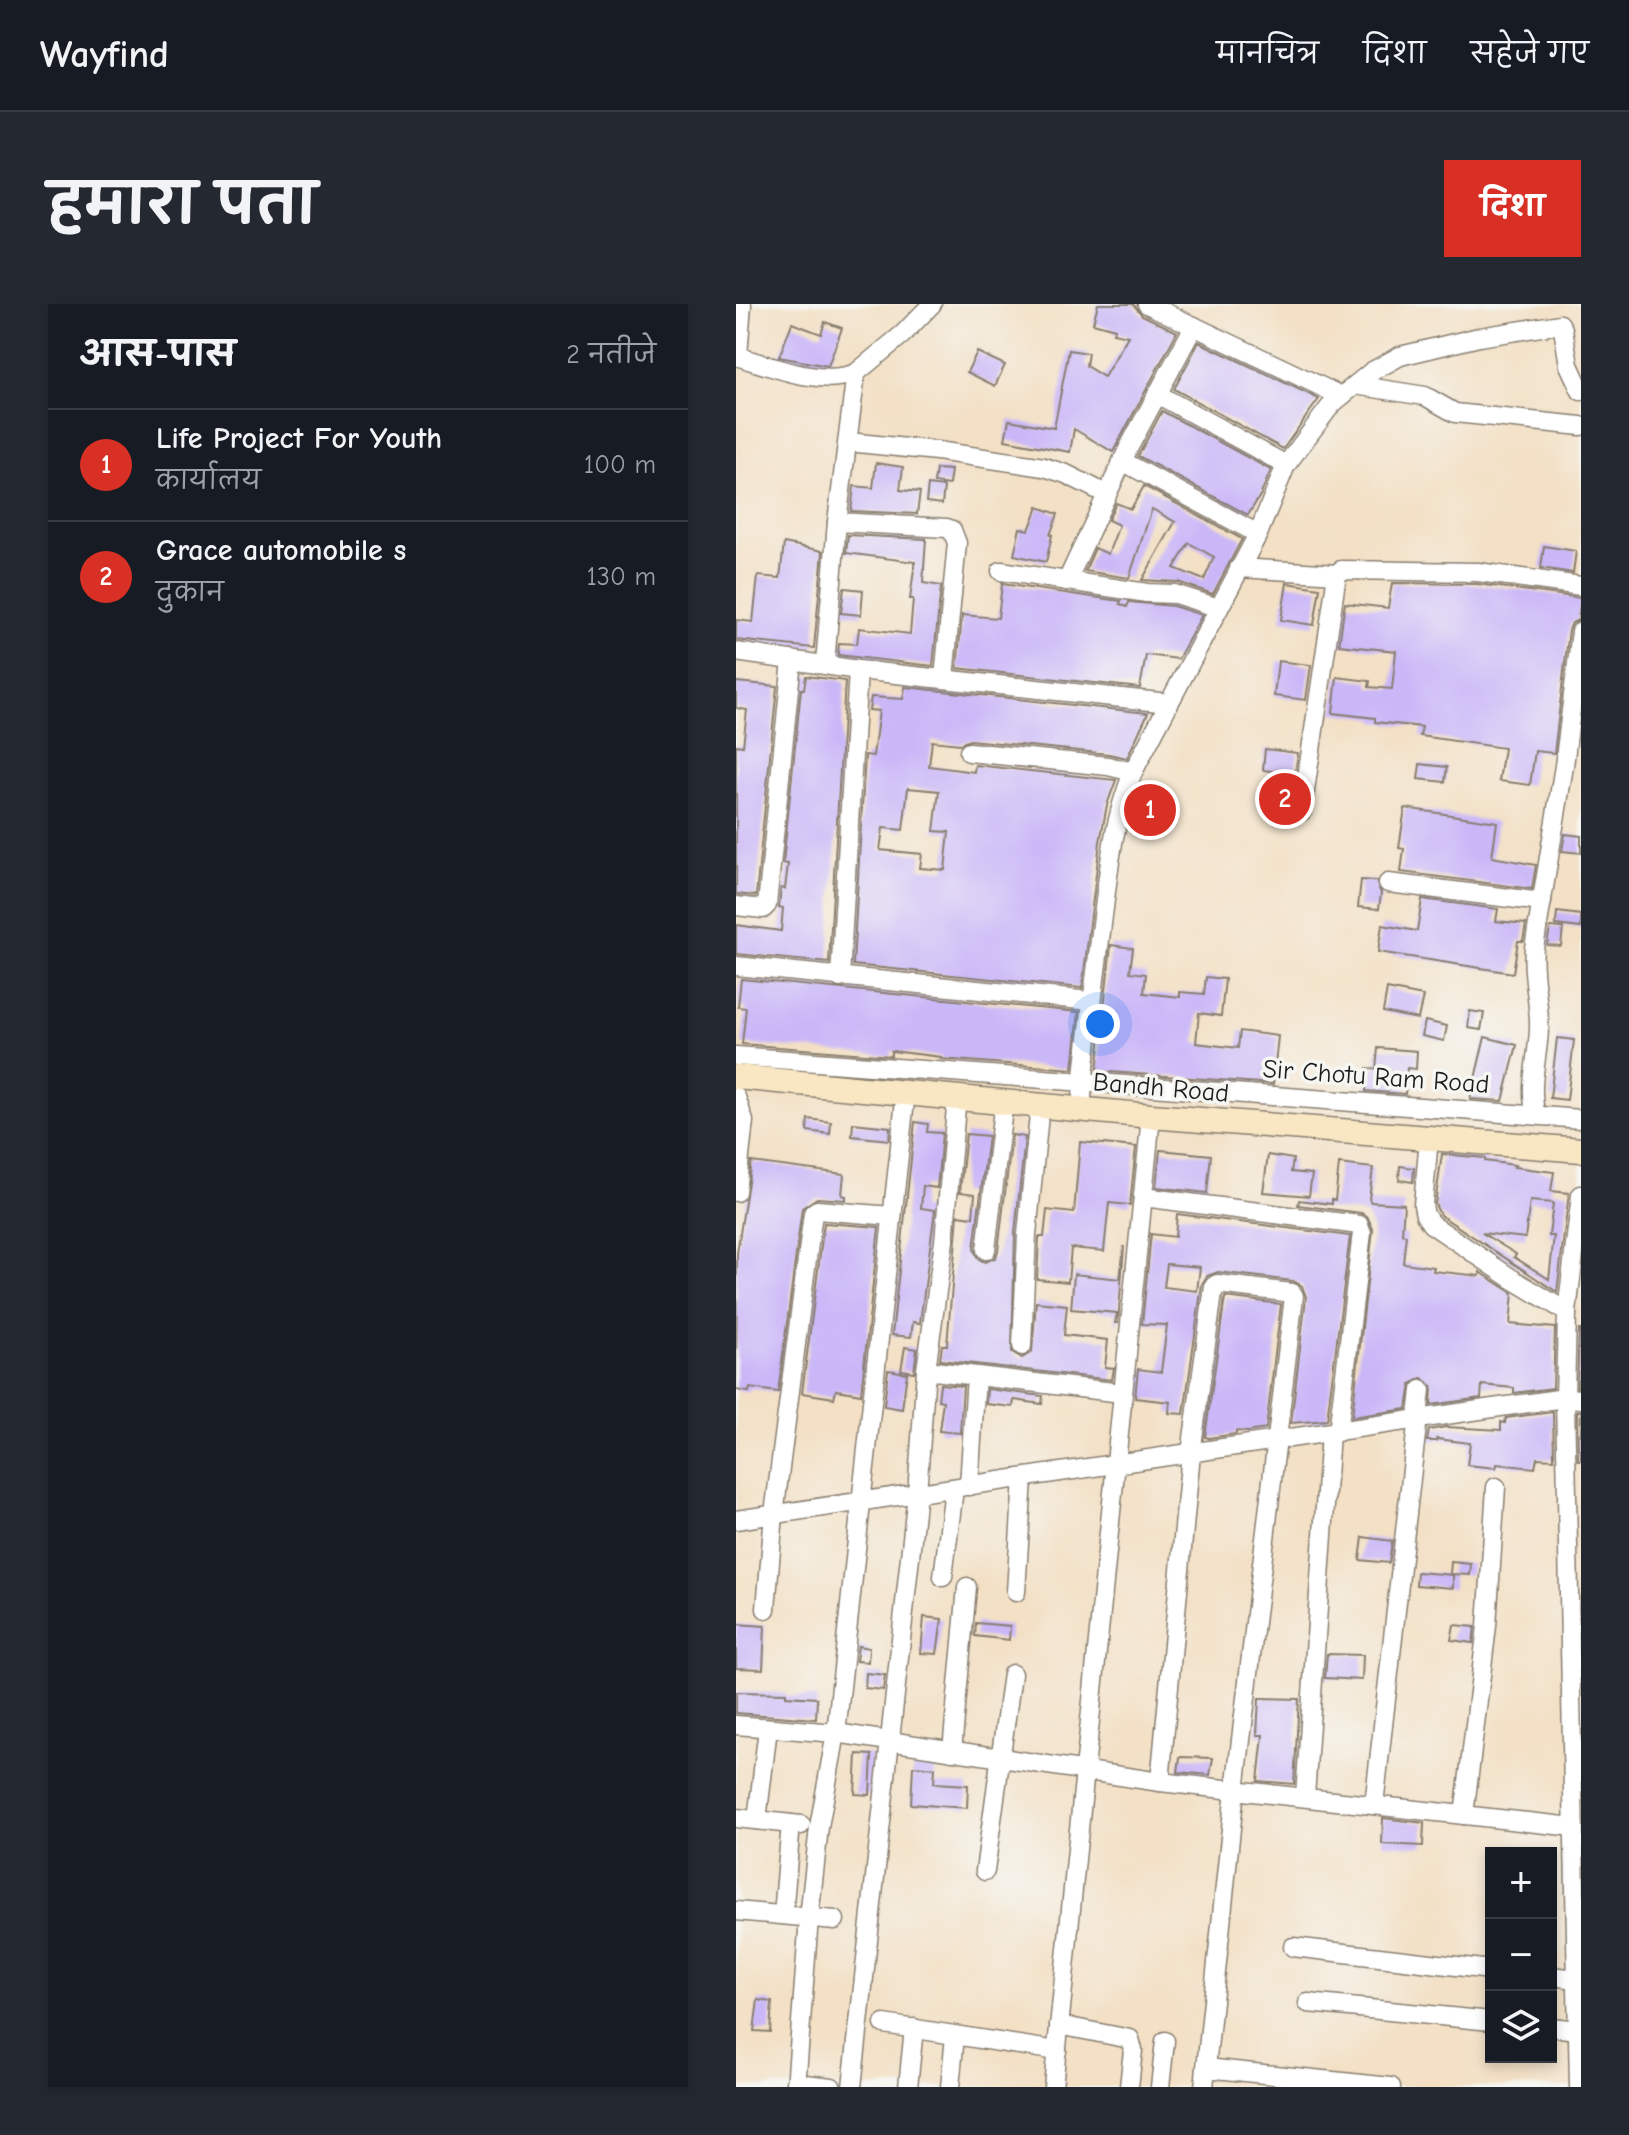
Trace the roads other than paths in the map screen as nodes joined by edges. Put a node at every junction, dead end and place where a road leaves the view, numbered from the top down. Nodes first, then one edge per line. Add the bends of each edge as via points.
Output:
1 (742, 304) edge
2 (932, 304) edge
3 (1147, 304) edge
4 (1560, 324) junction
5 (1581, 324) edge
6 (1194, 326) junction
7 (737, 356) edge
8 (856, 373) junction
9 (1348, 390) junction
10 (1581, 391) edge
11 (1157, 394) junction
12 (1581, 426) edge
13 (848, 442) junction
14 (1122, 461) junction
15 (1286, 465) junction
16 (1106, 494) junction
17 (837, 522) junction
18 (1258, 534) junction
19 (1239, 568) junction
20 (1001, 571) dead end
21 (1337, 574) junction
22 (1067, 581) junction
23 (1581, 586) edge
24 (1219, 608) junction
25 (1581, 631) edge
26 (736, 652) edge
27 (792, 660) junction
28 (825, 664) junction
29 (858, 670) junction
30 (944, 678) junction
31 (1169, 703) junction
32 (969, 752) dead end
33 (1133, 772) junction
34 (1302, 811) dead end
35 (1388, 883) dead end
36 (1542, 902) junction
37 (736, 906) edge
38 (736, 966) edge
39 (840, 978) junction
40 (1091, 1001) junction
41 (736, 1056) edge
42 (736, 1077) edge
43 (1083, 1082) junction
44 (906, 1091) junction
45 (957, 1096) junction
46 (736, 1097) edge
47 (1004, 1101) junction
48 (1040, 1105) junction
49 (1081, 1109) junction
50 (1475, 1111) junction
51 (1536, 1115) junction
52 (1151, 1116) junction
53 (1581, 1119) edge
54 (1429, 1138) junction
55 (1472, 1141) junction
56 (1581, 1150) edge
57 (736, 1192) edge
58 (1581, 1195) edge
59 (1143, 1197) junction
60 (892, 1216) junction
61 (986, 1250) dead end
62 (1567, 1312) junction
63 (1022, 1346) dead end
64 (1573, 1352) edge
65 (926, 1370) junction
66 (976, 1376) junction
67 (1421, 1390) dead end
68 (1122, 1393) junction
69 (1573, 1399) edge
70 (1417, 1420) junction
71 (1334, 1432) junction
72 (1278, 1439) junction
73 (1191, 1453) junction
74 (1114, 1462) junction
75 (1574, 1465) edge
76 (1023, 1478) junction
77 (961, 1487) junction
78 (1496, 1487) dead end
79 (917, 1493) junction
80 (860, 1501) junction
81 (1574, 1506) edge
82 (774, 1514) junction
83 (736, 1520) edge
84 (1575, 1575) edge
85 (943, 1577) dead end
86 (967, 1587) dead end
87 (1016, 1592) dead end
88 (766, 1609) dead end
89 (1576, 1651) edge
90 (1012, 1674) dead end
91 (1577, 1714) edge
92 (736, 1725) edge
93 (768, 1728) junction
94 (836, 1733) junction
95 (888, 1743) junction
96 (952, 1751) junction
97 (1001, 1757) junction
98 (1086, 1771) junction
99 (1160, 1782) junction
100 (1235, 1790) junction
101 (1305, 1797) junction
102 (1374, 1805) junction
103 (1464, 1815) junction
104 (736, 1818) edge
105 (757, 1820) junction
106 (791, 1824) junction
107 (819, 1827) junction
108 (1574, 1827) junction
109 (1578, 1855) edge
110 (985, 1871) dead end
111 (736, 1911) edge
112 (783, 1915) junction
113 (809, 1918) junction
114 (835, 1920) dead end
115 (1578, 1940) edge
116 (1293, 1947) dead end
117 (1485, 1969) edge
118 (1557, 1979) edge
119 (1578, 1988) edge
120 (1308, 2003) dead end
121 (1485, 2020) edge
122 (884, 2024) dead end
123 (1059, 2025) junction
124 (914, 2028) junction
125 (1557, 2028) edge
126 (1578, 2030) junction
127 (955, 2036) junction
128 (1165, 2041) dead end
129 (1057, 2051) junction
130 (1206, 2068) junction
131 (1260, 2080) edge
132 (1317, 2083) edge
133 (796, 2085) edge
134 (832, 2087) edge
135 (852, 2087) edge
136 (908, 2087) edge
137 (950, 2087) edge
138 (1053, 2087) edge
139 (1129, 2087) edge
140 (1160, 2087) edge
141 (1204, 2087) edge
142 (1391, 2087) edge
143 (1579, 2087) edge

1 - 7 street
2 - 8 street
3 - 6 street
4 - 5 street
4 - 9 street via 1400,356
4 - 10 street
6 - 9 street
6 - 11 street
7 - 8 street via 815,376
8 - 13 street
9 - 12 street via 1429,397 1455,413
9 - 15 street
11 - 14 street
11 - 15 street
13 - 16 street via 1044,467
13 - 17 street
14 - 16 street
14 - 18 street
15 - 18 street
16 - 22 street
17 - 28 street
17 - 30 street via 952,530 957,543
18 - 19 street
19 - 21 street
19 - 24 street
20 - 22 street
21 - 23 street via 1344,569 1454,570
21 - 34 street
22 - 24 street via 1175,594
24 - 31 street
25 - 36 street
26 - 27 street
27 - 28 street
27 - 37 street via 767,905
28 - 29 street
29 - 30 street
29 - 39 street
30 - 31 street
31 - 33 street
32 - 33 street
33 - 40 street via 1112,837
35 - 36 street
36 - 51 street via 1533,957 1539,1027 1532,1095
38 - 39 street
39 - 40 street
40 - 43 street
41 - 43 street, Sir Chotu Ram Road
42 - 44 street, Bandh Road
43 - 49 street
43 - 50 street, Sir Chotu Ram Road
44 - 45 street, Bandh Road
44 - 60 street
45 - 47 street, Bandh Road
45 - 65 street
46 - 57 street via 744,1121
47 - 48 street, Bandh Road
47 - 61 street
48 - 49 street, Bandh Road
48 - 63 street
49 - 52 street, Bandh Road
50 - 51 street, Sir Chotu Ram Road
50 - 55 street
51 - 53 street, Sir Chotu Ram Road
52 - 54 street, Bandh Road
52 - 59 street
54 - 55 street, Bandh Road
54 - 62 street via 1423,1205 1431,1224
55 - 56 street, Bandh Road
58 - 62 street
59 - 68 street
59 - 71 street via 1359,1225
60 - 80 street
60 - 82 street via 813,1213
62 - 64 street
64 - 69 street
65 - 66 street
65 - 79 street
66 - 68 street
66 - 77 street
67 - 70 street
68 - 74 street
69 - 70 street
69 - 75 street
70 - 71 street
70 - 102 street
71 - 72 street
71 - 101 street
72 - 73 street
72 - 73 street via 1294,1295 1215,1284
72 - 100 street
73 - 74 street
73 - 99 street
74 - 76 street
74 - 98 street
75 - 81 street
76 - 77 street
76 - 87 street
77 - 79 street
77 - 85 street
78 - 103 street via 1487,1626
79 - 80 street
79 - 95 street
80 - 82 street
80 - 94 street
81 - 84 street
82 - 83 street
82 - 88 street
84 - 89 street
86 - 96 street
89 - 91 street
90 - 97 street
91 - 108 street
92 - 93 street
93 - 94 street
93 - 105 street
94 - 95 street
94 - 107 street
95 - 96 street
95 - 135 street
96 - 97 street
97 - 98 street
97 - 110 street
98 - 99 street
98 - 123 street
99 - 100 street
100 - 101 street
100 - 130 street
101 - 102 street
102 - 103 street
103 - 108 street
104 - 105 street
105 - 106 street
106 - 107 street
106 - 112 street
107 - 113 street
108 - 109 street
109 - 115 street
111 - 112 street
112 - 113 street
113 - 114 street
113 - 133 street
115 - 119 street
116 - 117 street
118 - 119 street
119 - 126 street
120 - 121 street
122 - 124 street
123 - 129 street
123 - 139 street via 1130,2039
124 - 127 street
124 - 136 street
125 - 126 street
126 - 143 street
127 - 129 street
127 - 137 street
128 - 140 street
129 - 138 street
130 - 131 street
130 - 141 street
131 - 132 street
132 - 142 street
133 - 134 street

